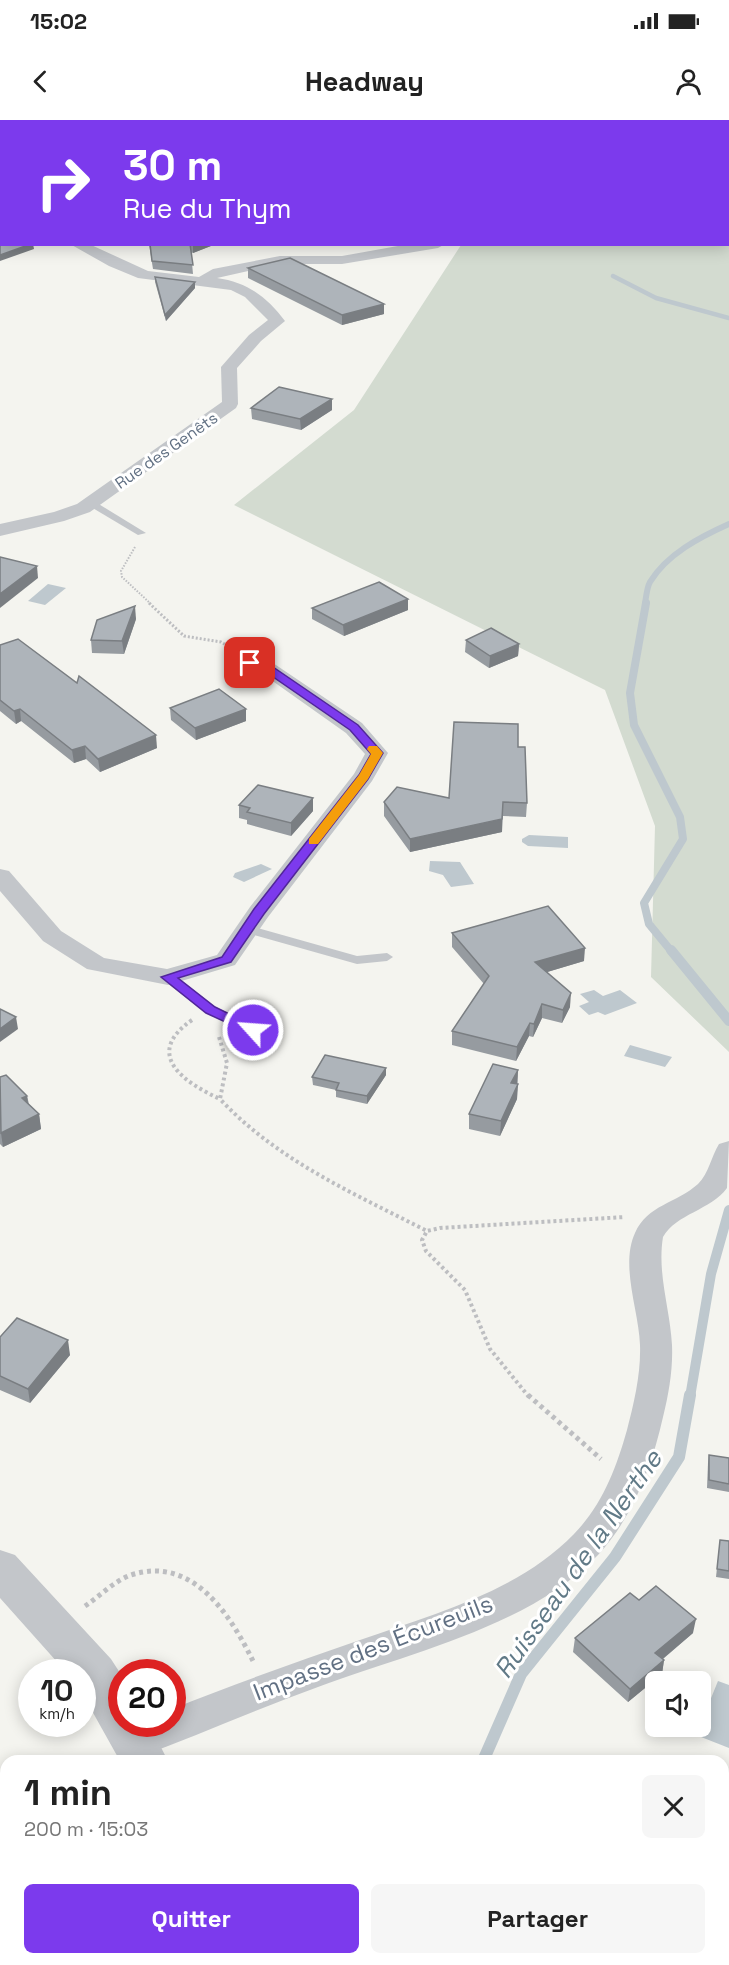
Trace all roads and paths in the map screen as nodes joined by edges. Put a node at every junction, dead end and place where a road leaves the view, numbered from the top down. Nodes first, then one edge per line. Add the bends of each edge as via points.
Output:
1 (82, 246) edge
2 (426, 246) edge
3 (203, 280) junction
4 (94, 505) junction
5 (0, 530) edge
6 (141, 532) joint
7 (250, 663) joint
8 (0, 876) edge
9 (247, 929) junction
10 (387, 957) dead end
11 (168, 977) junction
12 (211, 1010) junction
13 (253, 1030) dead end
14 (220, 1099) junction
15 (729, 1151) edge
16 (656, 1225) junction
17 (427, 1231) junction
18 (626, 1481) junction
19 (0, 1568) edge
20 (54, 1628) junction
21 (266, 1689) junction
22 (108, 1695) edge
23 (186, 1717) edge

1 - 3 street, Rue des Genêts via 152,277
2 - 3 street via 342,260 280,260 218,272
3 - 4 street, Rue des Genêts via 249,291 277,321 229,367 230,405 110,489
4 - 5 street, Rue des Genêts via 66,516
4 - 6 lane
6 - 7 path via 121,571 122,577 184,636 222,640
7 - 9 street via 263,665 354,728 377,753 364,776
8 - 11 street via 52,936 96,964
9 - 10 lane via 357,960
9 - 11 street via 226,960
11 - 12 lane
12 - 13 lane
12 - 14 path via 227,1063
12 - 14 path via 183,1025 172,1036 167,1050 172,1066 194,1088
14 - 17 path via 272,1148
15 - 16 street via 722,1172 709,1190
16 - 17 path via 634,1216
16 - 18 street, Impasse des Écureuils via 648,1237 647,1282 656,1346 651,1398
17 - 18 path via 422,1240 426,1251 465,1290 490,1349 530,1398
18 - 21 street, Impasse des Écureuils via 610,1515 574,1556 534,1583 471,1616
19 - 20 street
20 - 21 path via 129,1576 155,1570 177,1572 222,1605 239,1630
20 - 22 street via 95,1673
21 - 23 street, Impasse des Écureuils

